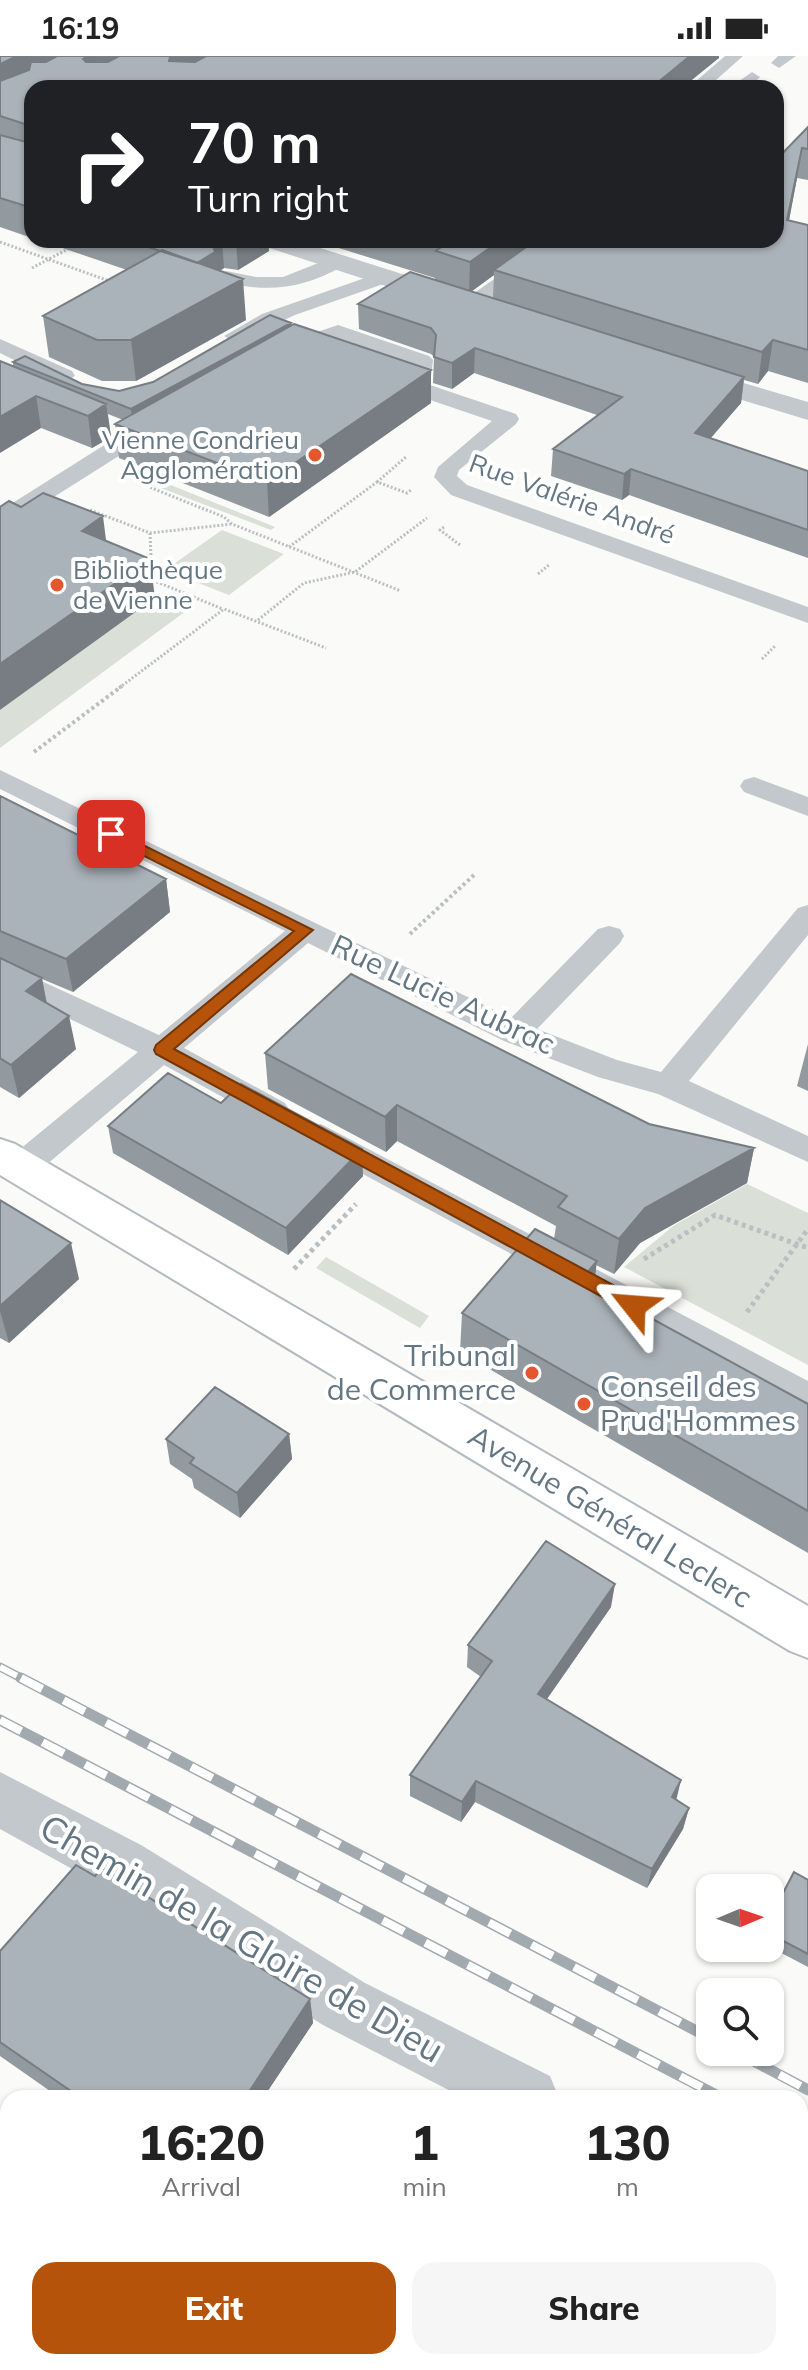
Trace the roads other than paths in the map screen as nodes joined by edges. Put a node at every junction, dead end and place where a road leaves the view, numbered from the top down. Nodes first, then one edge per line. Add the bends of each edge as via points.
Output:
1 (735, 56) edge
2 (706, 80) edge
3 (293, 248) edge
4 (551, 248) edge
5 (336, 262) junction
6 (226, 277) edge
7 (382, 278) junction
8 (470, 305) junction
9 (500, 315) edge
10 (221, 344) edge
11 (0, 345) edge
12 (293, 346) junction
13 (321, 355) edge
14 (268, 357) edge
15 (661, 367) edge
16 (363, 370) edge
17 (80, 384) edge
18 (419, 389) junction
19 (808, 411) edge
20 (169, 415) edge
21 (0, 521) edge
22 (808, 615) edge
23 (0, 778) edge
24 (754, 786) dead end
25 (808, 807) edge
26 (808, 915) edge
27 (305, 930) junction
28 (609, 936) dead end
29 (0, 972) edge
30 (515, 1033) junction
31 (162, 1050) junction
32 (668, 1085) junction
33 (808, 1150) edge
34 (10, 1162) edge
35 (808, 1399) edge
36 (808, 1634) edge
37 (0, 1799) edge
38 (512, 2090) edge

1 - 2 lane
3 - 5 street
4 - 8 lane
5 - 6 lane via 302,280 267,285
5 - 7 street
7 - 8 street
7 - 10 lane via 286,310
8 - 9 street
11 - 17 lane
12 - 13 lane
12 - 14 lane
12 - 18 lane via 338,331 422,360
15 - 19 street
16 - 18 lane, Rue Valérie André
18 - 22 lane, Rue Valérie André via 508,419 449,467 445,477 459,490
20 - 21 lane via 124,431 89,464
23 - 27 lane, Rue Lucie Aubrac
24 - 25 lane
26 - 32 lane
27 - 30 lane, Rue Lucie Aubrac
27 - 31 lane
28 - 30 lane
29 - 31 lane
30 - 32 lane, Rue Lucie Aubrac
31 - 34 lane
31 - 35 lane
32 - 33 lane, Rue Lucie Aubrac
34 - 36 main road, Avenue Général Leclerc
37 - 38 street, Chemin de la Gloire de Dieu via 121,1865 344,2004

